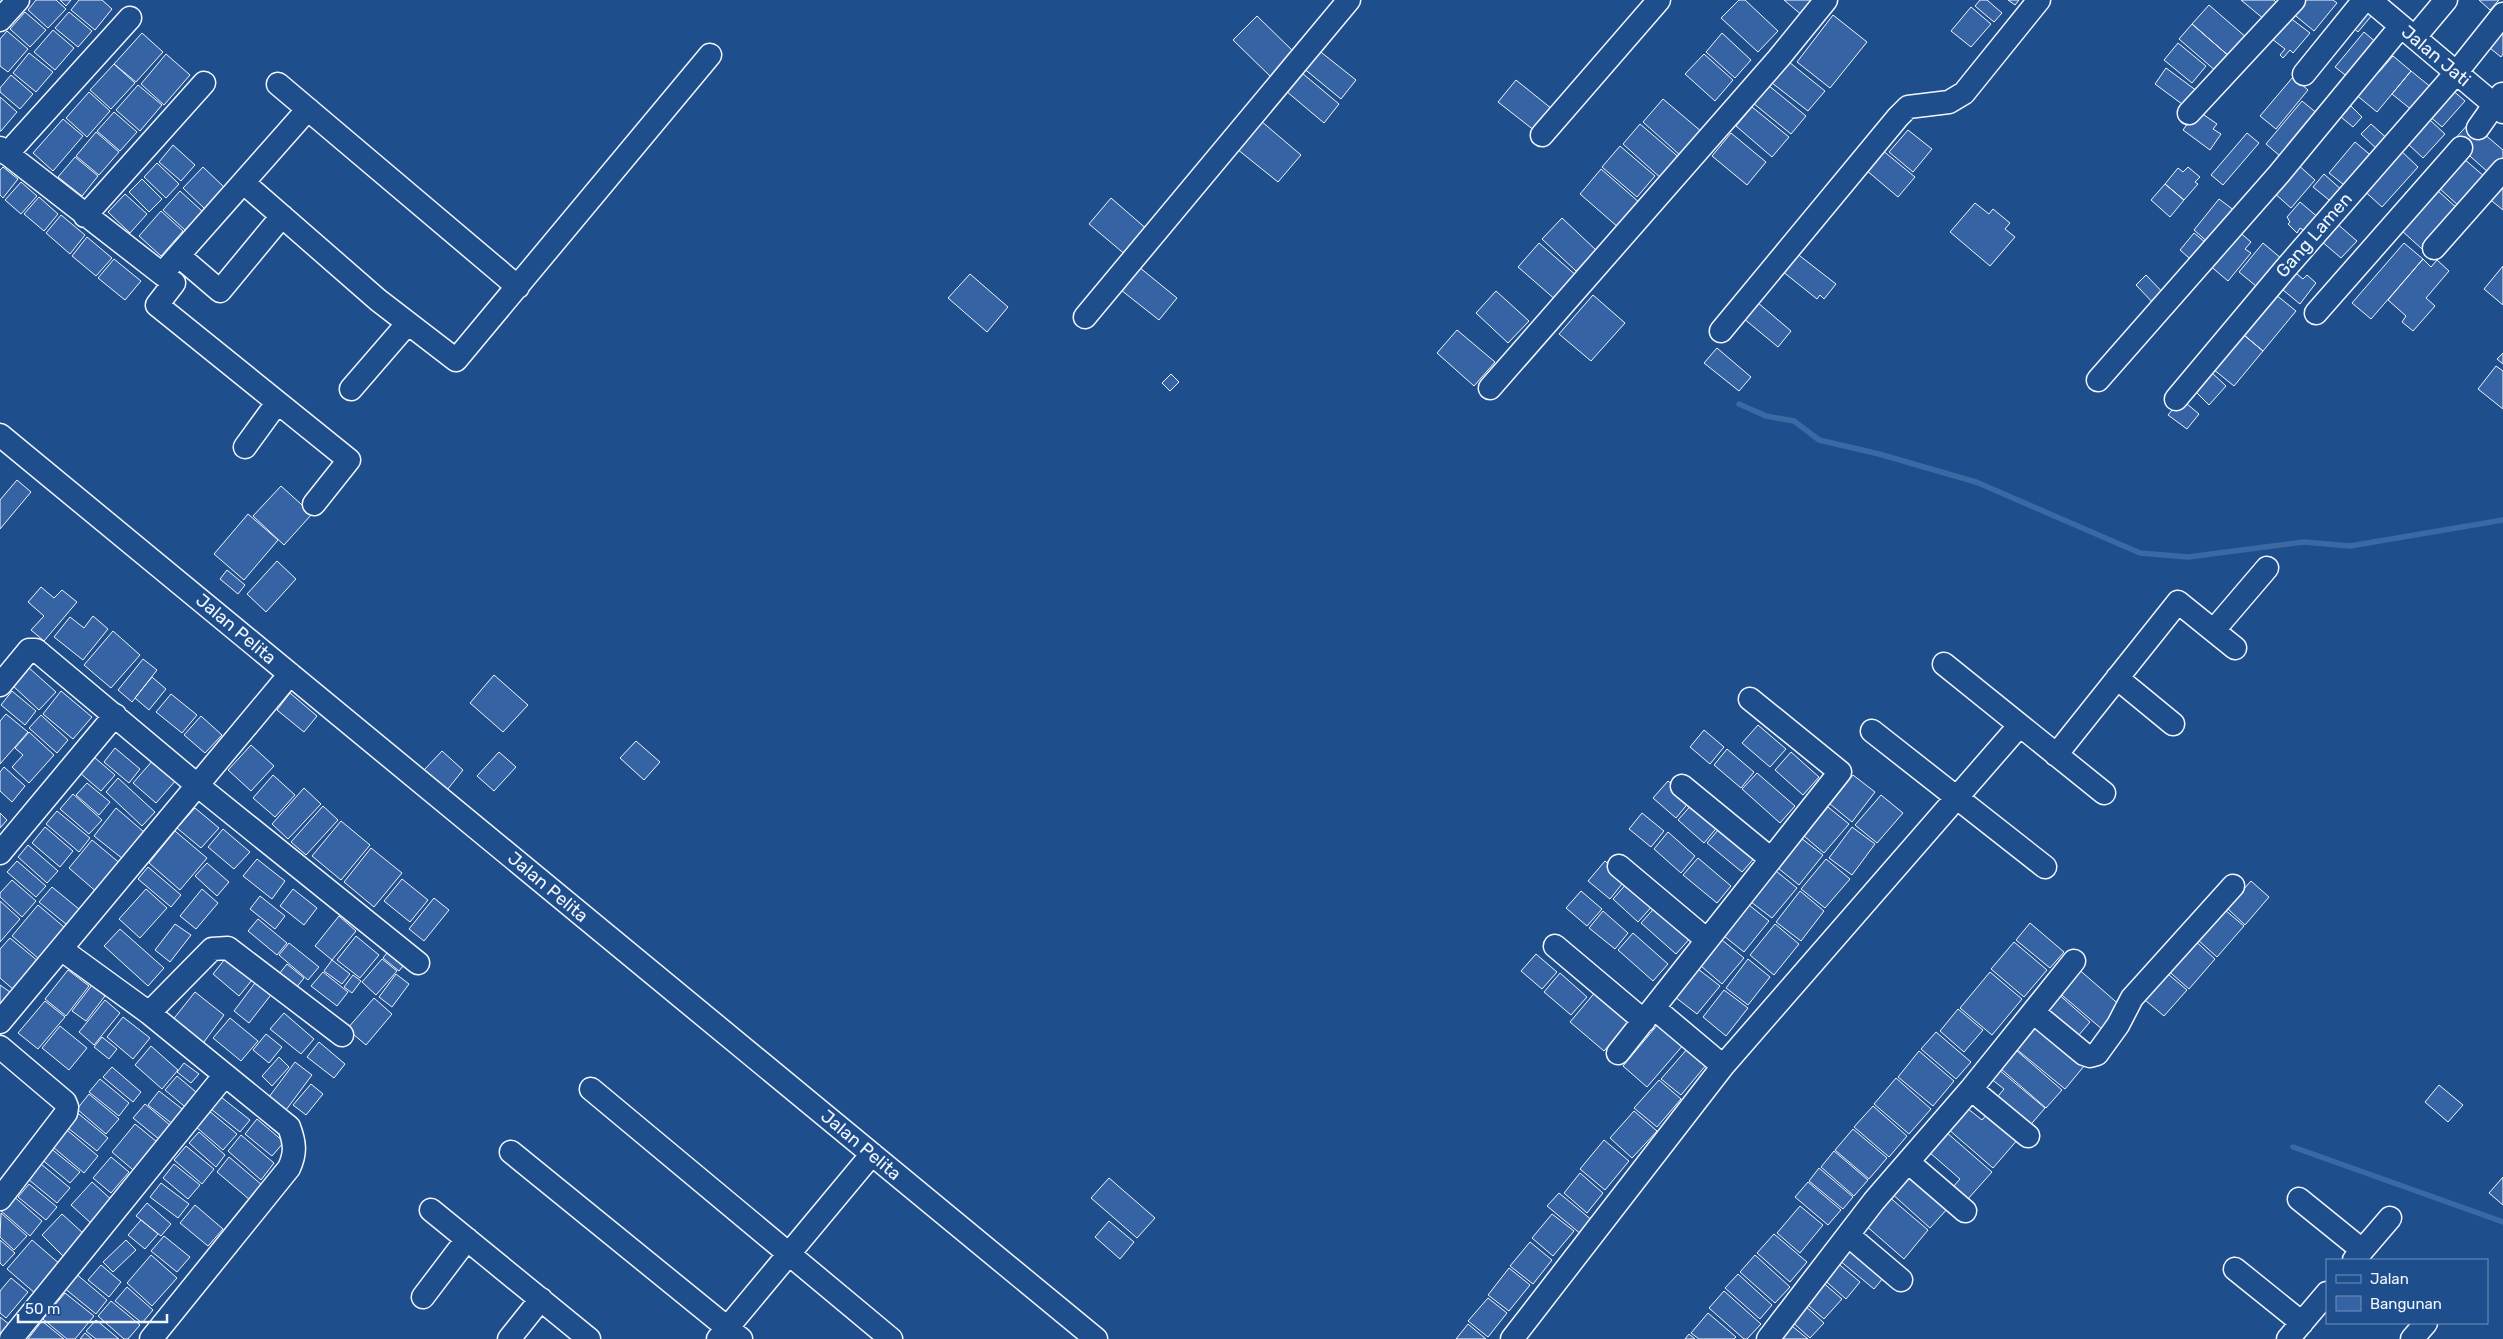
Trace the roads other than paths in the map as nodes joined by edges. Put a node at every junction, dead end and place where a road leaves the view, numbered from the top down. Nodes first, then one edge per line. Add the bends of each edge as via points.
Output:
1 (18, 0) edge
2 (1349, 0) edge
3 (1659, 0) edge
4 (1826, 0) edge
5 (2039, 0) edge
6 (2294, 0) edge
7 (2364, 0) edge
8 (2370, 0) edge
9 (2446, 0) edge
10 (2503, 14) edge
11 (130, 18) dead end
12 (0, 20) edge
13 (2408, 32) junction
14 (710, 55) dead end
15 (2456, 73) junction
16 (2304, 74) dead end
17 (204, 82) dead end
18 (278, 84) dead end
19 (2500, 103) edge
20 (308, 109) junction
21 (2189, 113) dead end
22 (2478, 128) dead end
23 (1542, 135) dead end
24 (2461, 148) dead end
25 (3, 151) edge
26 (2503, 170) edge
27 (244, 182) junction
28 (85, 216) junction
29 (282, 216) junction
30 (2434, 248) dead end
31 (179, 256) junction
32 (162, 274) junction
33 (518, 287) junction
34 (2316, 313) dead end
35 (1085, 318) dead end
36 (408, 323) junction
37 (1722, 331) dead end
38 (2098, 380) dead end
39 (1490, 388) dead end
40 (351, 389) dead end
41 (2176, 400) dead end
42 (277, 402) junction
43 (0, 435) edge
44 (245, 447) dead end
45 (314, 504) dead end
46 (2267, 568) dead end
47 (2214, 630) junction
48 (2235, 648) dead end
49 (1944, 664) dead end
50 (290, 674) junction
51 (2117, 678) junction
52 (0, 685) edge
53 (1750, 698) dead end
54 (115, 715) junction
55 (2173, 724) dead end
56 (2019, 726) junction
57 (1872, 731) dead end
58 (2056, 755) junction
59 (197, 785) junction
60 (1682, 786) dead end
61 (2104, 793) dead end
62 (1957, 798) junction
63 (0, 853) edge
64 (1771, 859) junction
65 (1619, 866) dead end
66 (2045, 867) dead end
67 (2232, 886) dead end
68 (1707, 940) junction
69 (1555, 946) dead end
70 (61, 949) junction
71 (2074, 961) dead end
72 (418, 963) dead end
73 (2033, 1012) junction
74 (149, 1013) junction
75 (1649, 1014) junction
76 (0, 1022) edge
77 (342, 1035) dead end
78 (0, 1047) edge
79 (1618, 1053) dead end
80 (1723, 1066) junction
81 (224, 1076) junction
82 (591, 1089) dead end
83 (1971, 1089) junction
84 (2028, 1136) dead end
85 (511, 1152) dead end
86 (872, 1154) junction
87 (1908, 1162) junction
88 (0, 1199) edge
89 (2299, 1199) dead end
90 (430, 1210) dead end
91 (1965, 1211) dead end
92 (2390, 1218) dead end
93 (1848, 1235) junction
94 (467, 1239) junction
95 (790, 1252) junction
96 (2358, 1255) edge
97 (2235, 1269) dead end
98 (1901, 1280) dead end
99 (2326, 1294) edge
100 (424, 1297) dead end
101 (541, 1299) junction
102 (2425, 1324) edge
103 (2295, 1331) edge
104 (729, 1335) edge
105 (11, 1339) edge
106 (150, 1339) edge
107 (509, 1339) edge
108 (589, 1339) edge
109 (892, 1339) edge
110 (1096, 1339) edge
111 (1512, 1339) edge
112 (1768, 1339) edge
113 (2412, 1339) edge

1 - 12 street
2 - 35 street
3 - 23 street
4 - 39 street
5 - 37 street via 1964,93 1949,102 1908,107
6 - 21 street
7 - 16 street
8 - 13 street, Jalan Jati
9 - 13 street
10 - 15 street, Gang Lamen
11 - 25 street
13 - 15 street, Jalan Jati
13 - 38 street
14 - 33 street
15 - 19 street, Jalan Jati
15 - 41 street, Gang Lamen
17 - 28 street
18 - 20 street
19 - 22 street
20 - 27 street
20 - 33 street
24 - 34 street
25 - 28 street
26 - 30 street
27 - 29 street
27 - 31 street
28 - 32 street
29 - 31 street via 220,291
29 - 36 street
31 - 32 street
32 - 42 street via 174,283 157,305
33 - 36 street via 456,360
36 - 40 street
42 - 44 street
42 - 45 street via 349,460
43 - 50 street, Jalan Pelita
46 - 47 street
47 - 48 street
47 - 51 street via 2178,602
49 - 56 street
50 - 59 street
50 - 86 street, Jalan Pelita
51 - 55 street
51 - 58 street
52 - 54 street via 32,649
53 - 64 street via 1840,772
54 - 59 street
54 - 63 street
56 - 58 street
56 - 62 street
57 - 62 street
58 - 61 street
59 - 70 street
59 - 72 street
60 - 64 street
62 - 66 street
62 - 80 street
64 - 68 street
65 - 68 street
67 - 73 street via 2132,998 2097,1054 2084,1054
68 - 75 street
69 - 75 street
70 - 74 street
70 - 76 street
71 - 73 street
73 - 83 street
74 - 77 street via 212,949 228,948
74 - 81 street
75 - 79 street
75 - 80 street
78 - 88 street via 67,1107 66,1114
80 - 111 street
81 - 105 street
81 - 106 street via 289,1127 294,1146 293,1160
82 - 95 street
83 - 84 street
83 - 87 street
85 - 104 street
86 - 95 street
86 - 110 street, Jalan Pelita
87 - 91 street
87 - 93 street
89 - 96 street
90 - 94 street
92 - 96 street
93 - 98 street
93 - 112 street
94 - 100 street
94 - 101 street
95 - 104 street
95 - 109 street
97 - 103 street
99 - 103 street
101 - 107 street
101 - 108 street
102 - 113 street

